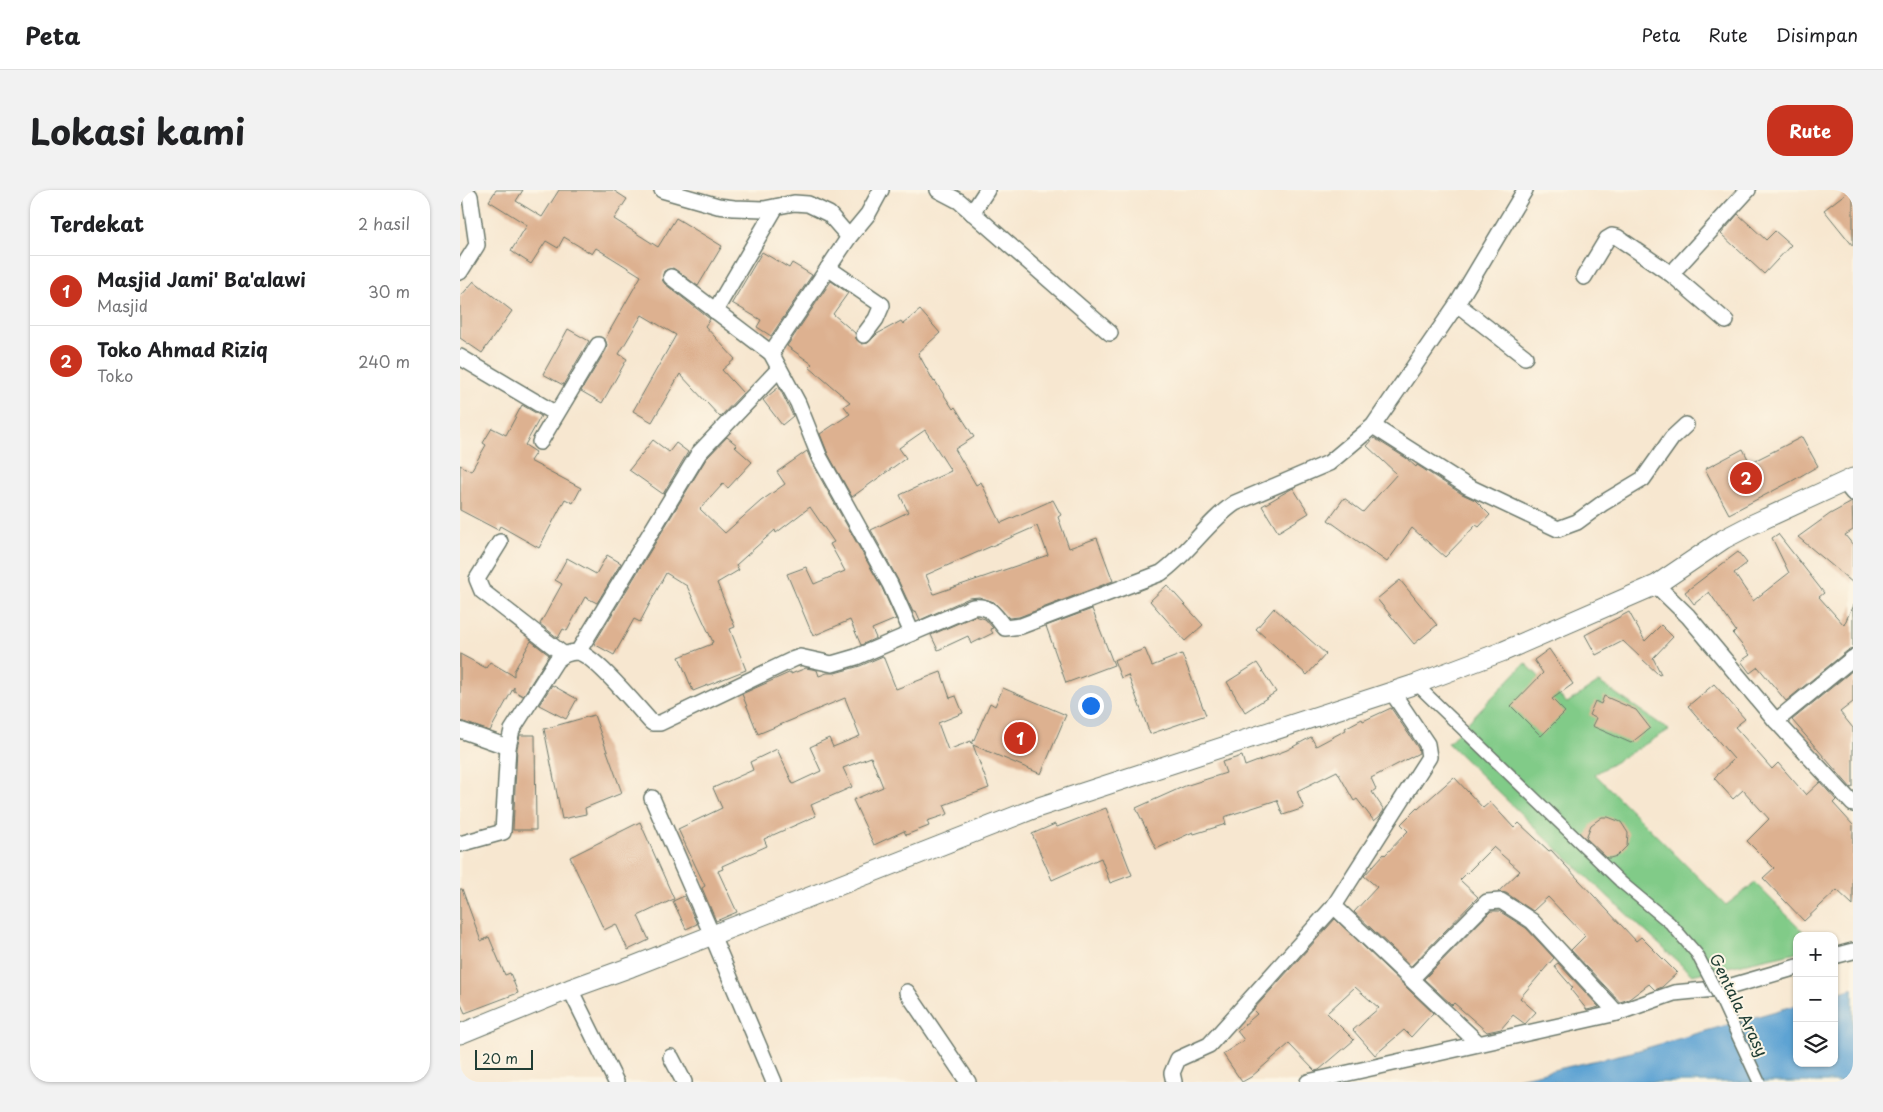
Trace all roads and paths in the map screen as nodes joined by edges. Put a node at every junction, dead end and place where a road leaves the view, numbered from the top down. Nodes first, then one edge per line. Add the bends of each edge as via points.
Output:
1 (662, 190) edge
2 (881, 190) edge
3 (938, 190) edge
4 (987, 190) edge
5 (1524, 190) edge
6 (1748, 190) edge
7 (469, 193) edge
8 (776, 207) junction
9 (972, 213) junction
10 (849, 237) junction
11 (828, 268) junction
12 (460, 272) edge
13 (1671, 274) junction
14 (671, 277) dead end
15 (1584, 277) dead end
16 (1457, 304) junction
17 (715, 311) junction
18 (1726, 321) dead end
19 (1110, 333) dead end
20 (864, 335) dead end
21 (598, 345) dead end
22 (771, 353) junction
23 (460, 357) edge
24 (1525, 357) dead end
25 (779, 369) junction
26 (556, 414) junction
27 (1686, 425) dead end
28 (1373, 426) junction
29 (540, 442) dead end
30 (1850, 485) edge
31 (500, 542) dead end
32 (1656, 584) junction
33 (912, 633) junction
34 (570, 653) junction
35 (1853, 658) edge
36 (1416, 684) junction
37 (1392, 692) junction
38 (1776, 721) junction
39 (460, 730) edge
40 (508, 747) junction
41 (652, 798) dead end
42 (1853, 804) edge
43 (460, 844) edge
44 (1334, 906) junction
45 (712, 935) junction
46 (1853, 951) edge
47 (1838, 955) edge
48 (1793, 968) edge
49 (1411, 980) junction
50 (570, 989) junction
51 (907, 992) dead end
52 (1617, 1013) junction
53 (460, 1034) edge
54 (1478, 1043) junction
55 (671, 1057) dead end
56 (616, 1082) edge
57 (684, 1082) edge
58 (774, 1082) edge
59 (968, 1082) edge
60 (1174, 1082) edge
61 (1308, 1082) edge
62 (1759, 1082) edge

1 - 8 street via 718,206
2 - 10 street via 868,214
3 - 9 street via 959,201
4 - 9 street
5 - 16 street
6 - 13 street
7 - 12 street via 477,245
8 - 10 street via 808,204 829,214
8 - 17 street
9 - 19 street
10 - 11 street
11 - 20 street via 882,305
11 - 22 street
13 - 15 street via 1617,236 1612,236
13 - 18 street
14 - 17 street
16 - 24 street
16 - 28 street
17 - 22 street
21 - 26 street
22 - 25 street
23 - 26 street
25 - 33 street via 798,403 820,458 890,584
25 - 34 street via 700,453
26 - 29 street
27 - 28 street via 1672,438 1643,479 1577,522 1558,529 1468,486
28 - 33 street via 1329,462 1235,503 1176,562 1147,579 1021,626 1005,628 989,608 981,606
30 - 32 street via 1751,525
31 - 34 street via 477,579 482,592
32 - 36 street via 1504,651
32 - 38 street via 1688,616
33 - 34 street via 832,664 800,657 794,659 660,723 652,723 591,660
34 - 40 street via 556,661 512,730
35 - 38 street
36 - 37 street
36 - 62 street, Gentala Arasy, bridge via 1621,882 1670,923 1697,954
37 - 44 street via 1427,744 1429,757
37 - 45 street via 1036,808
38 - 42 street
39 - 40 street
40 - 43 street via 503,832
41 - 45 street
44 - 49 street
44 - 60 street via 1209,1045 1178,1059 1172,1073
45 - 50 street
45 - 58 street
46 - 47 street
48 - 52 street via 1725,988 1674,993
49 - 52 street via 1487,902 1501,901 1532,921
49 - 54 street
50 - 53 street
50 - 56 street
51 - 59 street
52 - 54 street
54 - 61 street
55 - 57 street

